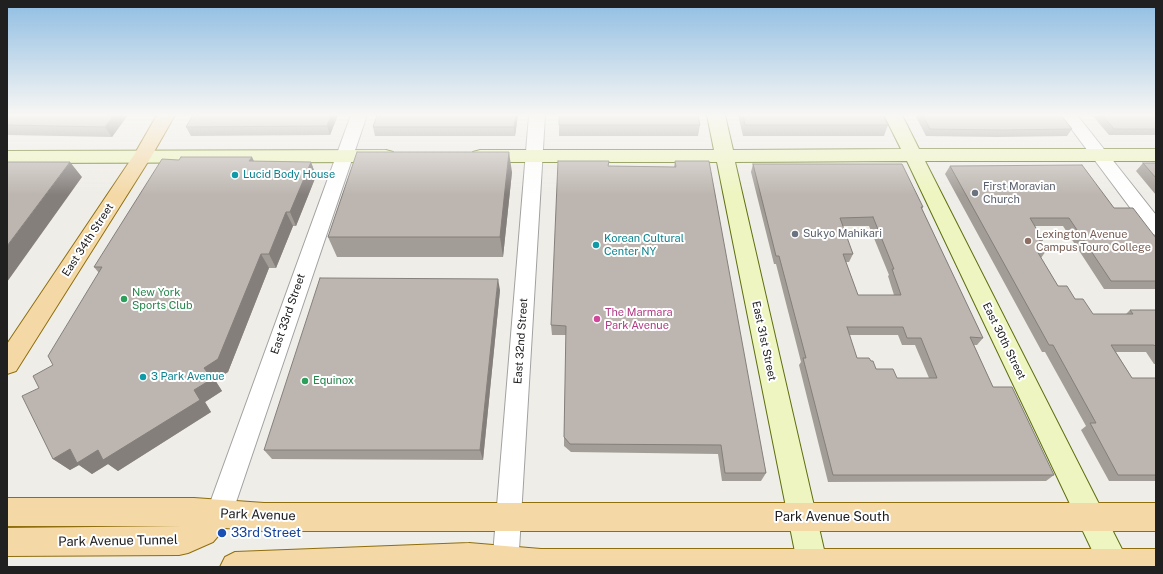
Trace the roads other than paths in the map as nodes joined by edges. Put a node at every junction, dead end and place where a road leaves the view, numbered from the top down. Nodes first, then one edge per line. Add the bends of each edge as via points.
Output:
1 (151, 142) edge
2 (350, 142) edge
3 (535, 142) edge
4 (722, 142) edge
5 (906, 142) edge
6 (1090, 142) edge
7 (912, 155) junction
8 (1100, 155) junction
9 (1156, 155) edge
10 (401, 156) edge
11 (464, 156) edge
12 (534, 156) junction
13 (725, 156) junction
14 (7, 157) edge
15 (142, 157) junction
16 (345, 157) junction
17 (1156, 228) edge
18 (7, 364) edge
19 (7, 512) edge
20 (219, 514) junction
21 (509, 516) junction
22 (802, 517) junction
23 (1090, 517) junction
24 (1156, 517) edge
25 (7, 542) edge
26 (505, 564) edge
27 (1156, 564) edge
28 (813, 565) edge
29 (1115, 565) edge
30 (235, 567) edge

1 - 15 main road, East 34th Street
2 - 16 street, East 33rd Street
3 - 12 street, East 32nd Street
4 - 13 main road, East 31st Street
5 - 7 main road, East 30th Street
6 - 8 street
7 - 8 main road
7 - 13 main road
7 - 23 main road, East 30th Street
8 - 9 main road
8 - 17 street
10 - 16 main road
11 - 12 main road
12 - 13 main road
12 - 21 street, East 32nd Street
13 - 22 main road, East 31st Street
14 - 15 main road
15 - 16 main road
15 - 18 main road, East 34th Street
16 - 20 street, East 33rd Street
19 - 20 main road, Park Avenue
20 - 21 main road, Park Avenue via 264,517
20 - 25 main road, Park Avenue Tunnel via 203,532 179,540
21 - 22 main road, Park Avenue South
21 - 26 street, East 32nd Street
22 - 23 main road, Park Avenue South
22 - 28 main road, East 31st Street
23 - 24 main road, Park Avenue South
23 - 29 main road, East 30th Street
26 - 28 main road
26 - 30 main road via 469,558 448,558
27 - 29 main road
28 - 29 main road

